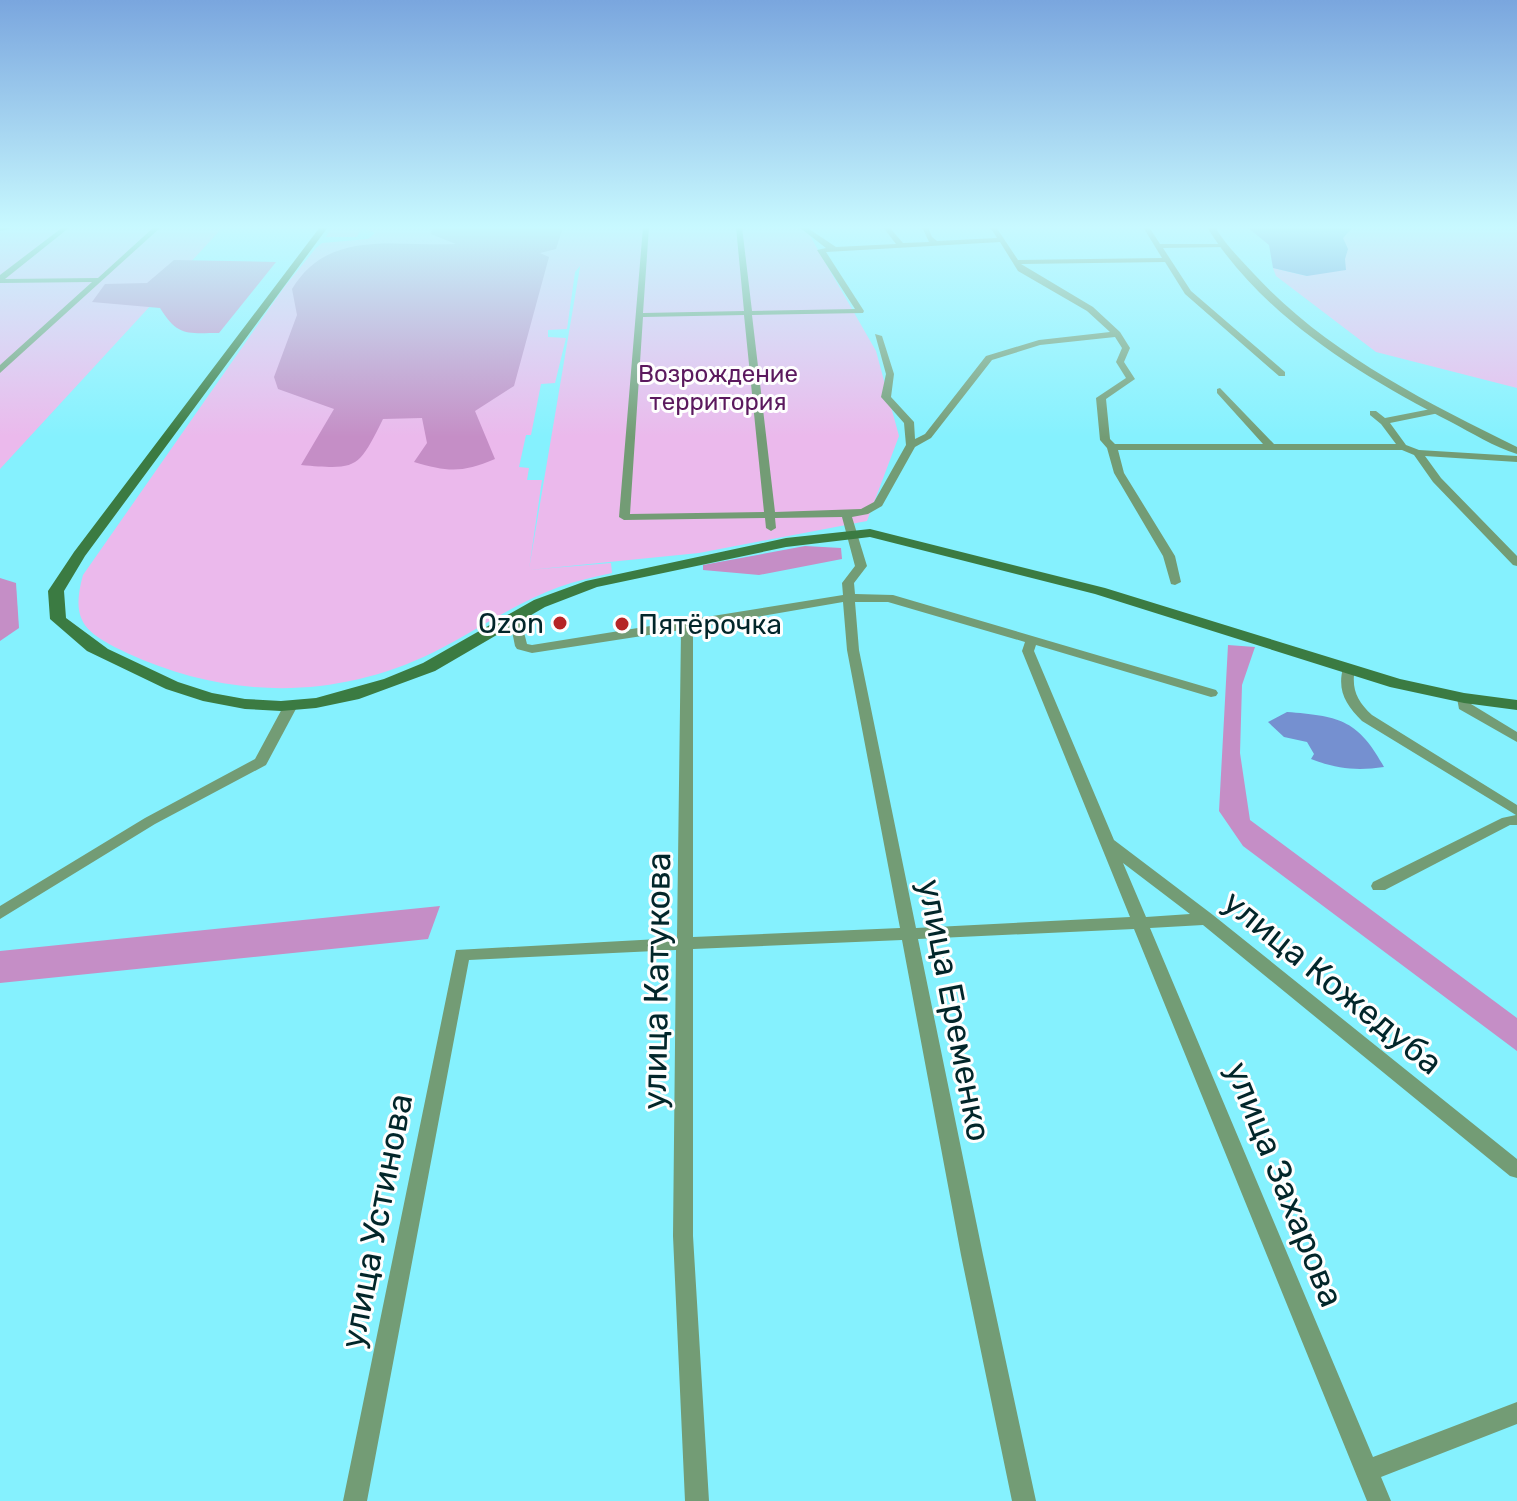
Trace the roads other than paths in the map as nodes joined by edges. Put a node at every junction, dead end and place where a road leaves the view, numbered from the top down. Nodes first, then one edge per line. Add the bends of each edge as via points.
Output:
1 (81, 297) edge
2 (272, 297) edge
3 (640, 297) edge
4 (746, 297) edge
5 (851, 297) edge
6 (1069, 297) edge
7 (1194, 297) edge
8 (1271, 297) edge
9 (748, 313) junction
10 (639, 315) junction
11 (1117, 334) junction
12 (878, 336) dead end
13 (0, 370) edge
14 (1282, 374) dead end
15 (1220, 391) dead end
16 (1436, 411) junction
17 (1373, 413) dead end
18 (1384, 422) junction
19 (911, 445) junction
20 (1270, 446) junction
21 (1112, 447) junction
22 (1403, 447) junction
23 (1517, 451) edge
24 (1417, 453) junction
25 (1517, 459) edge
26 (769, 513) junction
27 (846, 514) junction
28 (771, 528) dead end
29 (851, 533) junction
30 (1517, 563) edge
31 (1175, 582) dead end
32 (847, 598) junction
33 (515, 616) junction
34 (687, 625) junction
35 (1032, 640) junction
36 (1349, 668) junction
37 (1211, 693) dead end
38 (1464, 698) junction
39 (1517, 705) edge
40 (290, 707) junction
41 (1517, 738) edge
42 (1517, 811) edge
43 (1517, 820) edge
44 (1109, 844) junction
45 (1379, 886) dead end
46 (0, 913) edge
47 (1207, 919) junction
48 (1141, 923) junction
49 (910, 936) junction
50 (686, 942) junction
51 (1517, 1170) edge
52 (1517, 1413) edge
53 (1367, 1471) junction
54 (355, 1501) edge
55 (697, 1501) edge
56 (1024, 1501) edge
57 (1379, 1501) edge

1 - 13 street
2 - 40 main road via 56,591 58,619 79,641 143,673 194,696
3 - 10 street
4 - 9 street
5 - 9 street via 860,311
6 - 11 street
7 - 14 street
8 - 16 street via 1353,360
9 - 10 street
9 - 26 street
10 - 26 street via 624,517
11 - 19 street via 1039,343 989,358 928,436
11 - 21 street via 1126,348 1120,362 1131,379 1101,398 1105,440
12 - 19 street via 890,374 886,397 909,422
15 - 20 street
16 - 18 street
16 - 23 street
17 - 18 street
18 - 22 street
19 - 27 street via 878,504
20 - 21 street
20 - 22 street
21 - 31 street via 1119,473 1169,556
22 - 24 street
24 - 25 street
24 - 30 street
26 - 27 street
26 - 28 street
27 - 29 street, улица Еременко
29 - 32 street, улица Еременко via 861,566 848,583
29 - 33 main road via 609,581 556,596
29 - 36 main road via 884,535 1036,573
32 - 34 street
32 - 35 street via 889,598
32 - 49 street, улица Еременко
33 - 34 street via 521,646 532,649
33 - 40 main road via 432,666 359,696
34 - 50 street, улица Катукова
35 - 37 street
35 - 44 street, улица Кожедуба via 1028,651
36 - 38 main road
36 - 42 street via 1344,684 1349,700 1367,718
38 - 39 main road
38 - 41 street via 1464,706 1475,715
40 - 46 street via 261,762 150,821
43 - 45 street
44 - 47 street, улица Кожедуба
44 - 48 street, улица Кожедуба
47 - 48 street
47 - 51 street, улица Кожедуба
48 - 49 street
48 - 53 street, улица Захарова
49 - 50 street
49 - 56 street, улица Еременко
50 - 54 street, улица Устинова via 462,954
50 - 55 street, улица Катукова via 683,1236
52 - 53 street
53 - 57 street, улица Захарова

